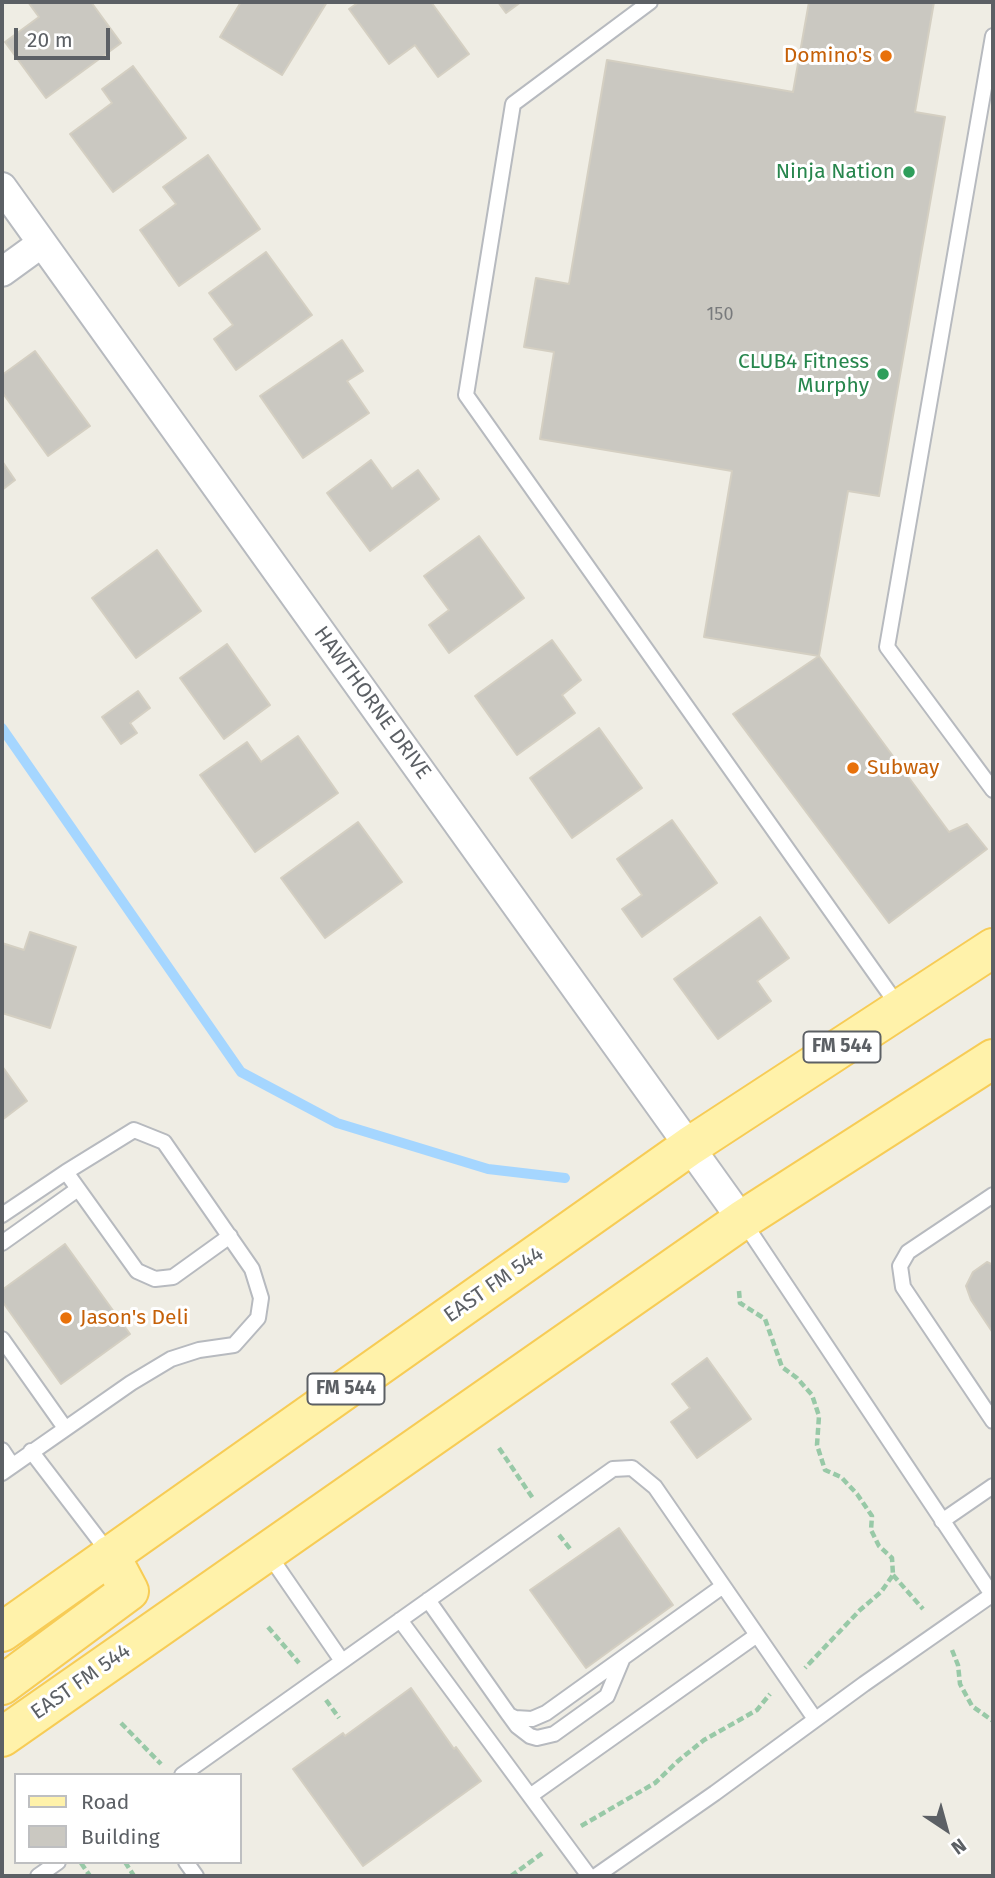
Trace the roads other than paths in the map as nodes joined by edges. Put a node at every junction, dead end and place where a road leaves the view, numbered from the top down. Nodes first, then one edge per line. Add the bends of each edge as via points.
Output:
1 (650, 2) edge
2 (993, 36) edge
3 (2, 187) edge
4 (41, 243) junction
5 (2, 272) edge
6 (993, 790) edge
7 (993, 948) edge
8 (900, 1008) junction
9 (993, 1059) edge
10 (691, 1146) junction
11 (66, 1172) junction
12 (78, 1189) junction
13 (993, 1195) edge
14 (2, 1215) edge
15 (742, 1220) junction
16 (230, 1236) junction
17 (2, 1243) edge
18 (2, 1339) edge
19 (993, 1421) edge
20 (65, 1428) junction
21 (2, 1450) edge
22 (31, 1451) junction
23 (7, 1469) edge
24 (993, 1486) edge
25 (942, 1521) junction
26 (267, 1552) junction
27 (110, 1555) junction
28 (723, 1586) junction
29 (993, 1595) edge
30 (428, 1601) junction
31 (400, 1620) junction
32 (2, 1632) edge
33 (757, 1635) junction
34 (623, 1658) junction
35 (342, 1661) junction
36 (2, 1685) edge
37 (509, 1715) junction
38 (815, 1719) junction
39 (2, 1737) edge
40 (184, 1773) edge
41 (530, 1796) junction
42 (55, 1864) edge
43 (38, 1876) edge
44 (589, 1876) edge
45 (596, 1876) edge

1 - 8 lane via 513,104 466,395
2 - 6 lane via 887,647
3 - 4 street, HAWTHORNE DRIVE
4 - 5 street
4 - 10 street, HAWTHORNE DRIVE
7 - 8 main road, EAST FM 544 / FM 544
8 - 10 main road, EAST FM 544 / FM 544
9 - 15 main road, EAST FM 544
10 - 15 street, HAWTHORNE DRIVE
10 - 27 main road, EAST FM 544 / FM 544
11 - 12 lane
11 - 14 lane
11 - 16 lane via 134,1130 164,1142
12 - 16 lane via 137,1271 155,1279 173,1277
12 - 17 lane
13 - 19 lane via 908,1252 901,1266 903,1287
15 - 25 lane
15 - 26 main road, EAST FM 544
16 - 20 lane via 252,1269 261,1298 258,1318 234,1345 171,1359
18 - 20 lane
20 - 22 lane
21 - 23 lane
22 - 23 lane
22 - 27 lane
24 - 25 lane
25 - 29 lane
26 - 35 lane
26 - 39 main road, EAST FM 544
27 - 32 main road, EAST FM 544 / FM 544
27 - 36 main road via 129,1591
28 - 30 lane via 655,1487 632,1468 613,1469
28 - 33 lane
28 - 34 lane
29 - 38 lane
30 - 31 lane
30 - 37 lane
31 - 35 lane
31 - 41 lane
33 - 38 lane
33 - 41 lane
34 - 37 lane via 546,1713 532,1719
34 - 37 lane via 607,1696 554,1734 530,1736
35 - 40 lane
38 - 45 lane
41 - 44 lane
42 - 43 lane

